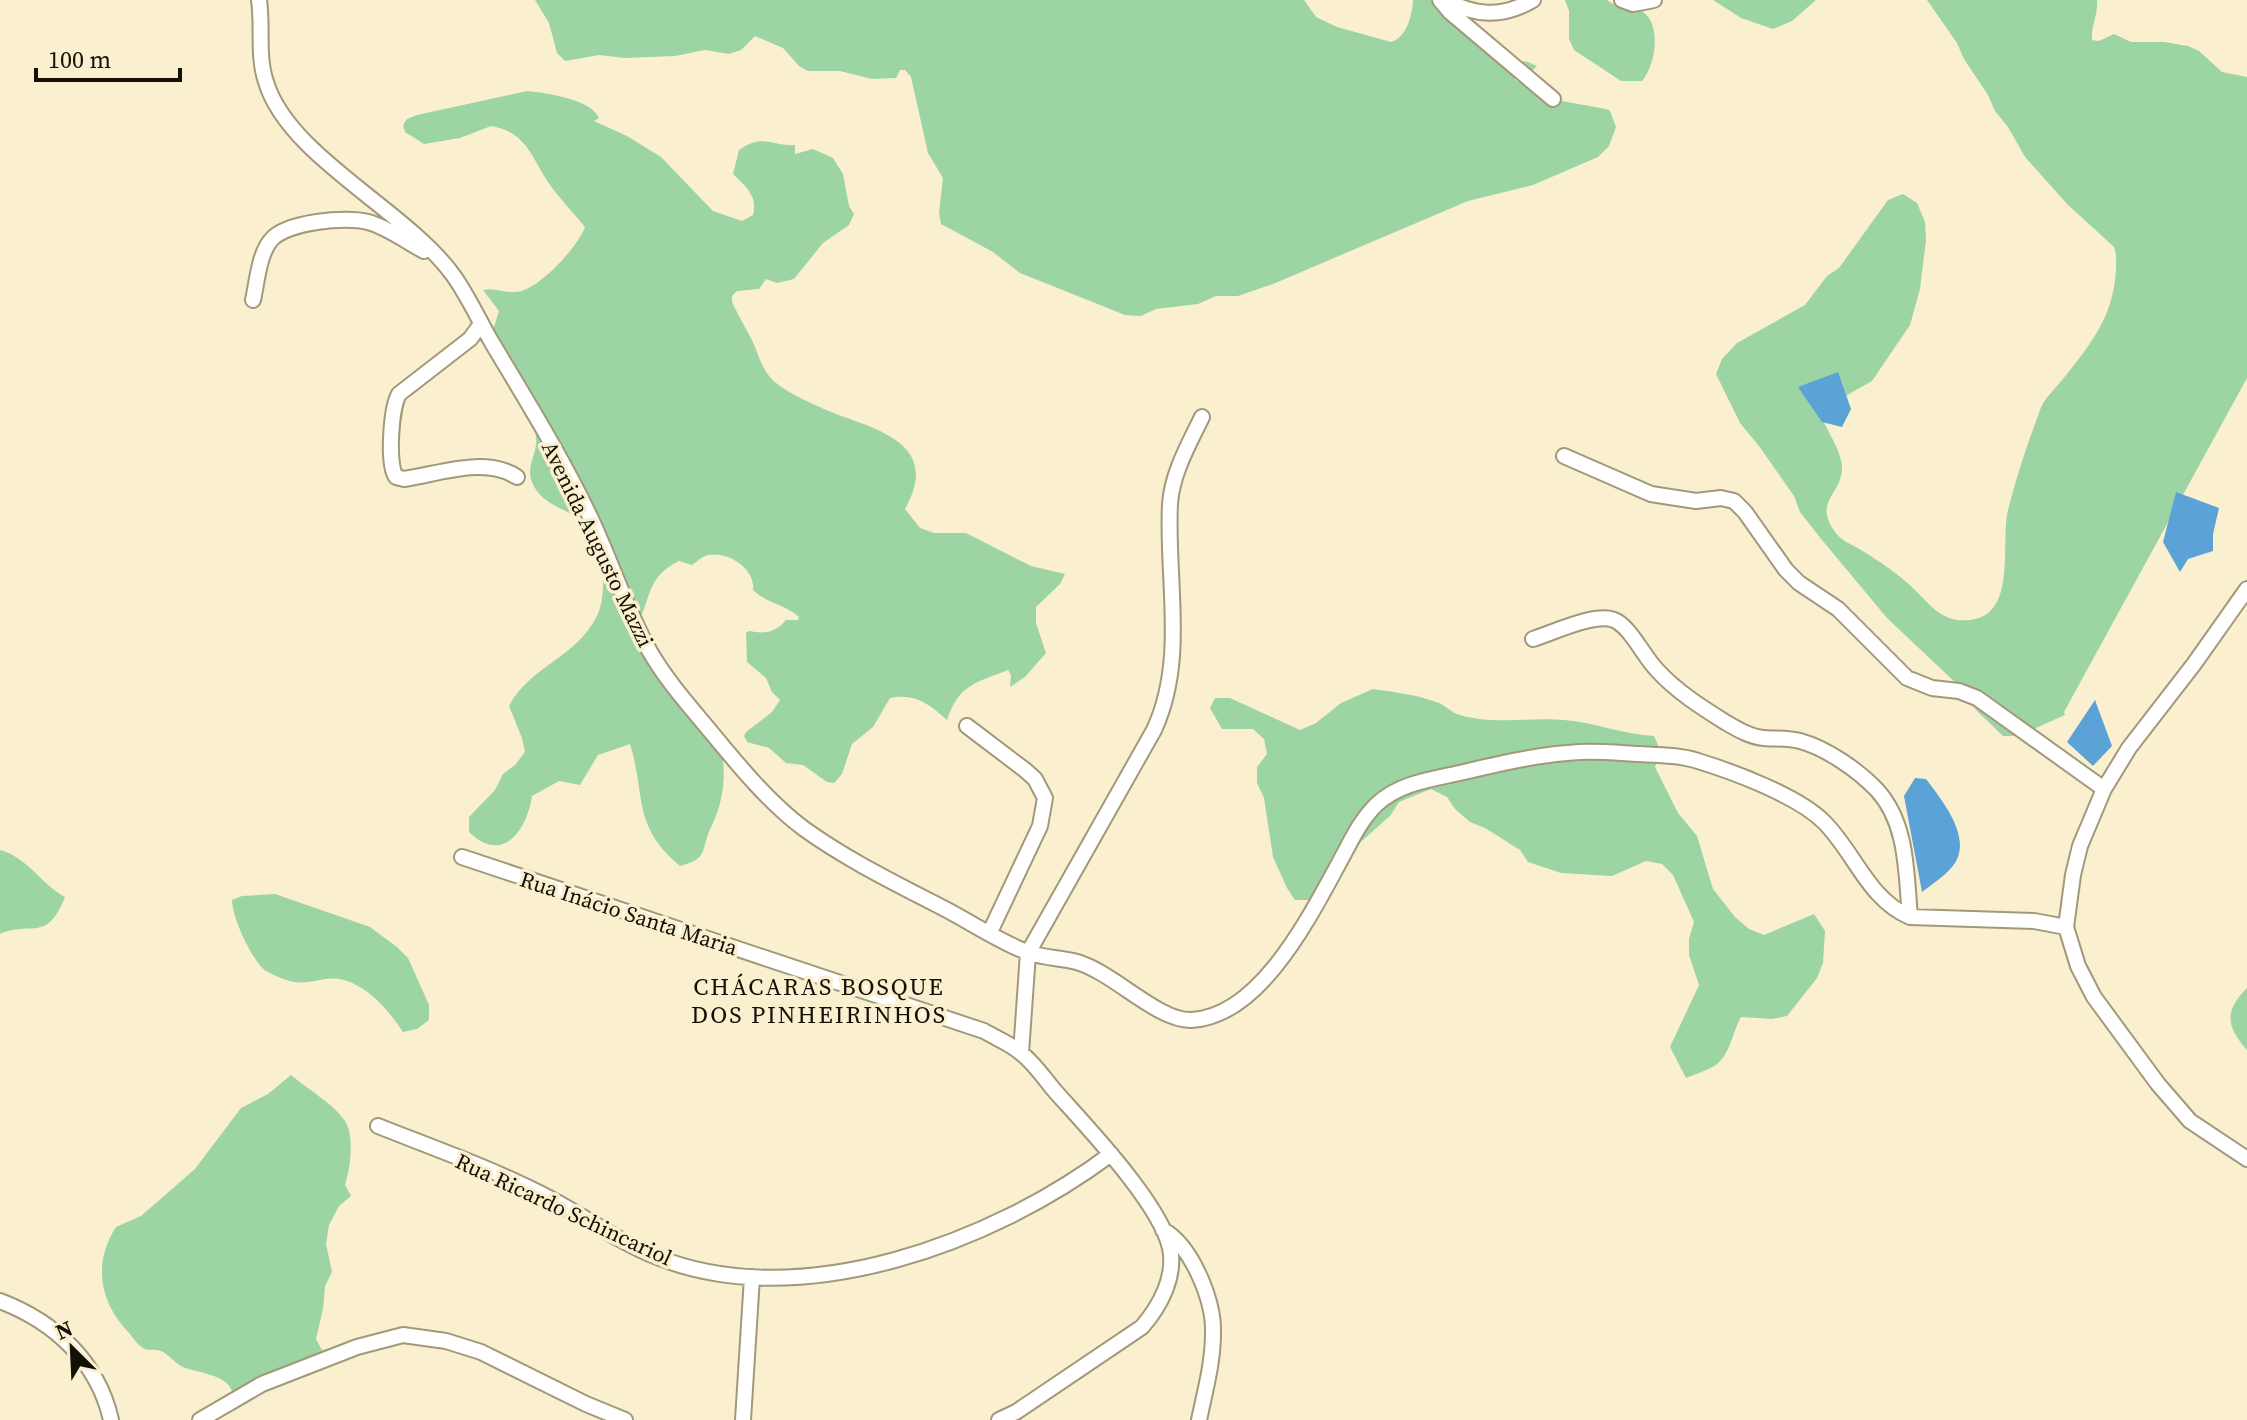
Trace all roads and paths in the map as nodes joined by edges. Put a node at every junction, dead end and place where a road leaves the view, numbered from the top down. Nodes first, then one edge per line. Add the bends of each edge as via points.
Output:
1 (259, 0) edge
2 (1443, 0) edge
3 (1533, 0) edge
4 (1622, 0) edge
5 (1654, 0) edge
6 (1553, 99) dead end
7 (441, 260) junction
8 (253, 300) dead end
9 (481, 324) junction
10 (1202, 417) dead end
11 (1564, 456) dead end
12 (517, 477) dead end
13 (2247, 589) edge
14 (1533, 639) dead end
15 (967, 726) dead end
16 (2104, 789) junction
17 (462, 857) dead end
18 (1910, 917) junction
19 (2066, 927) junction
20 (990, 932) junction
21 (1028, 953) junction
22 (1021, 1053) junction
23 (378, 1126) dead end
24 (1111, 1154) junction
25 (2247, 1159) edge
26 (1163, 1230) junction
27 (752, 1277) junction
28 (0, 1301) edge
29 (111, 1420) edge
30 (200, 1420) edge
31 (625, 1420) edge
32 (743, 1420) edge
33 (999, 1420) edge
34 (1199, 1420) edge

1 - 7 street, Avenida Augusto Mazzi via 263,75 279,111 307,144
2 - 3 street via 1482,14 1518,9
2 - 6 street via 1450,12
4 - 5 street
7 - 8 street via 372,223 303,224 270,241
7 - 9 street, Avenida Augusto Mazzi
9 - 12 street via 470,339 399,394 391,467 404,479 497,467
9 - 20 street, Avenida Augusto Mazzi via 575,487 651,653 731,756 802,827
10 - 21 street via 1182,457 1170,504 1173,606 1164,710
11 - 16 street via 1651,494 1734,501 1786,570 1845,615 1907,678 1977,698
13 - 16 street
14 - 18 street via 1591,620 1615,620 1665,678 1726,722 1751,736 1802,742 1824,751 1866,780 1887,803 1896,823
15 - 20 street via 1035,779 1045,798 1040,826
16 - 19 street via 2080,846
17 - 22 street, Rua Inácio Santa Maria via 984,1031
18 - 19 street
18 - 21 street, Avenida Augusto Mazzi via 1876,893 1823,821 1805,807 1693,759 1586,751 1444,777 1399,788 1383,799 1369,811 1266,977 1239,1001 1209,1016 1178,1019 1089,966
19 - 25 street via 2094,997 2158,1084 2190,1121
20 - 21 street, Avenida Augusto Mazzi
21 - 22 street
22 - 24 street, Rua Inácio Santa Maria
23 - 27 street, Rua Ricardo Schincariol via 550,1199 659,1258
24 - 26 street, Rua Inácio Santa Maria
24 - 27 street, Rua Ricardo Schincariol via 957,1241 835,1271
26 - 33 street via 1170,1270 1156,1311 1142,1327
26 - 34 street, Rua Inácio Santa Maria via 1177,1238 1195,1268 1212,1318 1210,1372
27 - 32 street
28 - 29 street via 58,1334 85,1359
30 - 31 street via 262,1384 403,1335 481,1352

